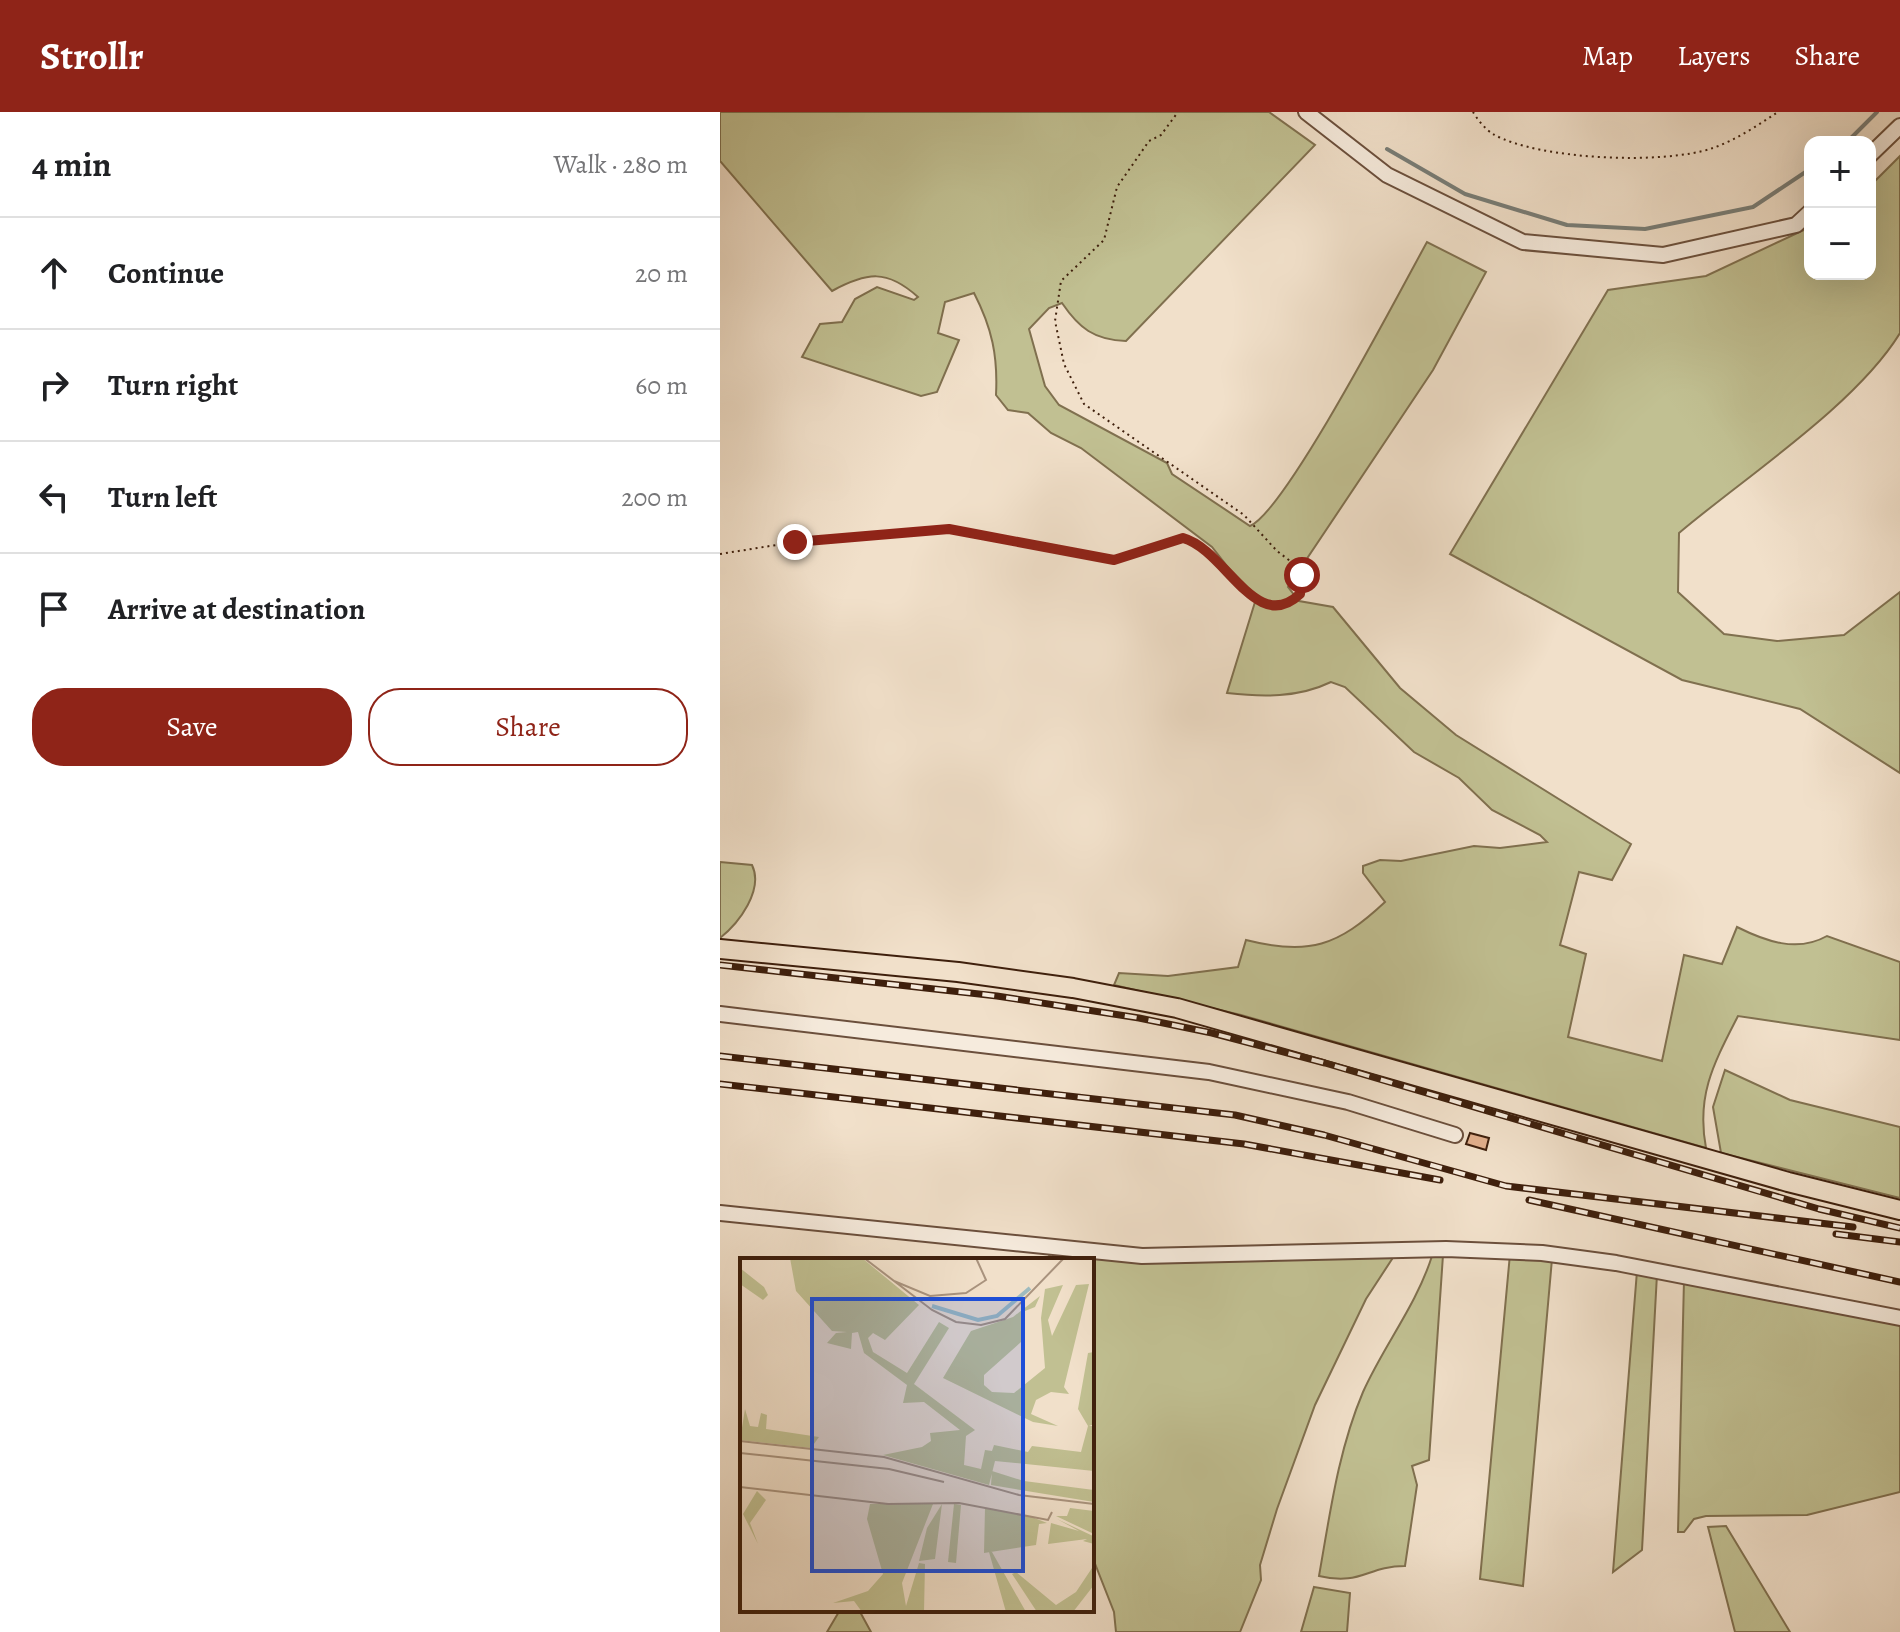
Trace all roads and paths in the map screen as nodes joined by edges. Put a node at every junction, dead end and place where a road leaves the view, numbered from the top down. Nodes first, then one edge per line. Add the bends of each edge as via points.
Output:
1 (1178, 112) edge
2 (1306, 112) edge
3 (1473, 112) edge
4 (1778, 112) edge
5 (1900, 126) edge
6 (1876, 149) edge
7 (1804, 218) edge
8 (720, 554) edge
9 (720, 949) edge
10 (720, 1014) edge
11 (1455, 1135) dead end
12 (1900, 1210) edge
13 (720, 1213) edge
14 (1900, 1318) edge

1 - 8 path via 1161,135 1149,141 1112,195 1104,240 1061,281 1055,321 1064,364 1084,404 1244,515 1302,575 1300,594 1280,606 1246,595 1216,556 1183,538 1114,560 949,529
2 - 7 lane via 1387,175 1523,242 1663,255 1796,225
3 - 4 path via 1493,134 1596,158 1712,149
5 - 6 lane
9 - 12 main road via 972,974 1177,1008
10 - 11 lane via 1209,1072 1348,1102
13 - 14 lane via 1142,1256 1446,1249 1542,1253

